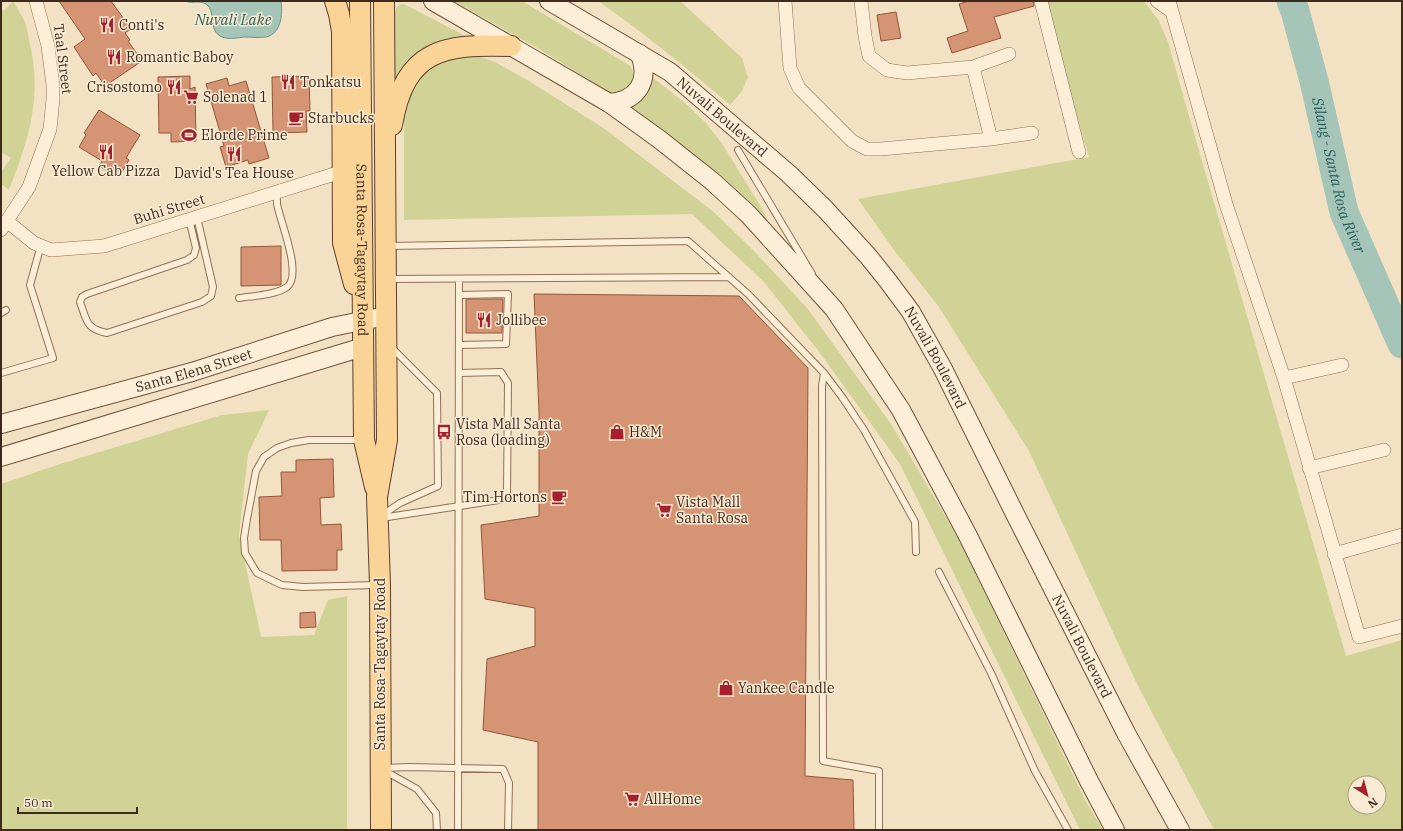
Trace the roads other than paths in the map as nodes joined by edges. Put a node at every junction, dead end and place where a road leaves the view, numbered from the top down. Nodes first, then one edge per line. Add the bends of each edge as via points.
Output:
1 (36, 1) edge
2 (335, 1) edge
3 (360, 1) edge
4 (384, 1) edge
5 (434, 1) edge
6 (549, 1) edge
7 (785, 1) edge
8 (861, 1) edge
9 (1041, 1) edge
10 (1157, 1) edge
11 (1170, 6) edge
12 (511, 46) junction
13 (640, 54) junction
14 (1009, 54) dead end
15 (973, 67) junction
16 (360, 71) junction
17 (609, 103) junction
18 (343, 122) junction
19 (1032, 133) dead end
20 (991, 138) junction
21 (738, 150) dead end
22 (1079, 152) dead end
23 (344, 171) junction
24 (384, 173) junction
25 (276, 192) junction
26 (193, 218) junction
27 (4, 226) edge
28 (41, 245) junction
29 (386, 246) junction
30 (729, 277) junction
31 (386, 279) junction
32 (459, 279) junction
33 (459, 295) junction
34 (239, 298) dead end
35 (834, 310) junction
36 (386, 316) junction
37 (363, 319) junction
38 (386, 342) junction
39 (459, 345) junction
40 (363, 347) junction
41 (1342, 365) dead end
42 (1, 373) edge
43 (459, 373) junction
44 (824, 373) junction
45 (1284, 378) junction
46 (1, 424) edge
47 (364, 440) junction
48 (1384, 450) dead end
49 (1, 457) edge
50 (1309, 468) junction
51 (378, 497) junction
52 (459, 506) junction
53 (378, 518) junction
54 (1402, 535) edge
55 (916, 552) dead end
56 (1334, 554) junction
57 (939, 572) dead end
58 (380, 584) junction
59 (1402, 626) edge
60 (380, 768) junction
61 (458, 768) junction
62 (380, 830) edge
63 (436, 830) edge
64 (458, 830) edge
65 (508, 830) edge
66 (879, 830) edge
67 (1068, 830) edge
68 (1115, 830) edge
69 (1180, 830) edge

1 - 27 street, Taal Street via 48,46 53,85 50,129 29,187
2 - 18 main road via 342,31
3 - 16 main road, Santa Rosa-Tagaytay Road
4 - 24 main road, Santa Rosa-Tagaytay Road
5 - 12 main road, Nuvali Boulevard
6 - 13 main road, Nuvali Boulevard
7 - 20 street via 790,68 799,88 852,141 867,149 881,149
8 - 15 street via 869,56 887,70 907,73
9 - 22 street
10 - 11 street
11 - 45 street via 1226,204
12 - 17 main road, Nuvali Boulevard
12 - 24 main road via 451,48 432,55 412,72 400,94 393,119
13 - 17 main road via 644,67 639,88 623,101
13 - 69 main road, Nuvali Boulevard via 670,72 789,174 851,236 911,312 943,369 1126,733
14 - 15 street
15 - 20 street
16 - 18 main road
16 - 37 main road, Santa Rosa-Tagaytay Road
17 - 35 main road, Nuvali Boulevard via 659,138 748,214
18 - 23 main road
19 - 20 street
21 - 35 lane, Nuvali Boulevard
23 - 25 street, Buhi Street
23 - 37 main road via 343,243
24 - 29 main road, Santa Rosa-Tagaytay Road
25 - 26 street, Buhi Street
25 - 34 lane via 291,252 292,280 278,292
26 - 26 lane via 196,248 194,255 187,260 82,297 80,302 88,324 96,331 107,333 202,302 211,296 213,288
26 - 28 street, Buhi Street via 104,246 51,250
27 - 28 street, Buhi Street
28 - 42 lane via 30,285 53,358
29 - 30 lane via 688,241
29 - 31 main road, Santa Rosa-Tagaytay Road
30 - 32 lane
30 - 44 lane
31 - 32 lane
31 - 36 main road, Santa Rosa-Tagaytay Road
32 - 33 lane
33 - 39 lane
33 - 39 lane via 508,294 506,344
35 - 68 main road, Nuvali Boulevard via 905,417 968,534
36 - 37 main road, Santa Elena Street
36 - 38 main road, Santa Rosa-Tagaytay Road
37 - 40 main road, Santa Rosa-Tagaytay Road
37 - 46 main road, Santa Elena Street via 192,372
38 - 51 main road, Santa Rosa-Tagaytay Road via 387,440
38 - 53 lane via 437,393 438,486 400,502
39 - 43 lane
40 - 47 main road, Santa Rosa-Tagaytay Road
40 - 49 main road, Santa Elena Street
41 - 45 street
43 - 52 lane
43 - 52 lane via 501,372 508,384 507,494 499,500
44 - 55 lane via 864,430 915,522
44 - 66 lane via 823,761 879,771
45 - 50 street
47 - 51 main road, Santa Rosa-Tagaytay Road
47 - 58 lane via 308,440 277,448 264,457 256,471 244,538 246,553 258,573 282,585 303,587
48 - 50 street
50 - 56 street
51 - 53 main road, Santa Rosa-Tagaytay Road
52 - 53 lane
52 - 61 lane
53 - 58 main road, Santa Rosa-Tagaytay Road
54 - 56 street
56 - 59 street via 1359,637
57 - 67 lane via 991,673 1036,771
58 - 60 main road, Santa Rosa-Tagaytay Road
60 - 61 lane
60 - 62 main road, Santa Rosa-Tagaytay Road
60 - 63 lane via 417,789 436,813
61 - 64 lane
61 - 65 lane via 503,769 509,783

